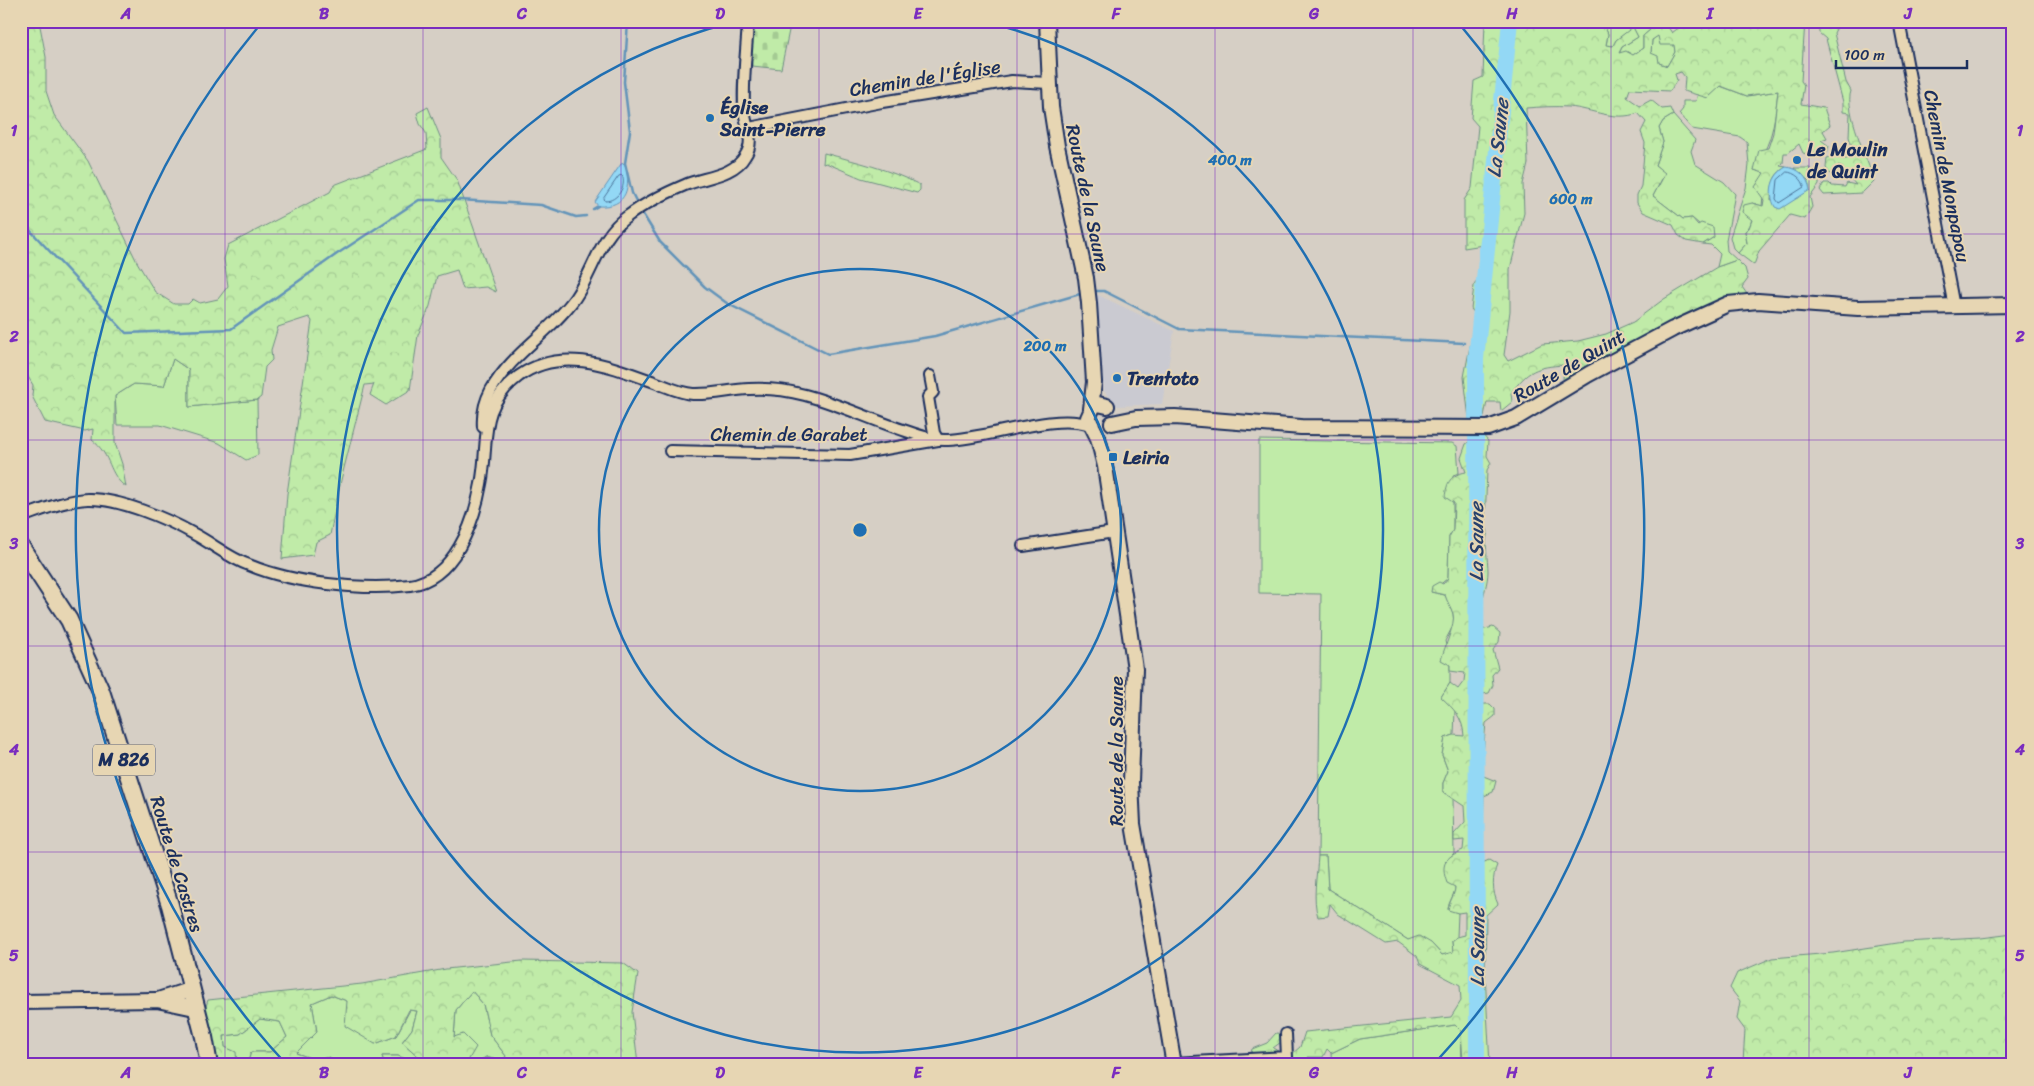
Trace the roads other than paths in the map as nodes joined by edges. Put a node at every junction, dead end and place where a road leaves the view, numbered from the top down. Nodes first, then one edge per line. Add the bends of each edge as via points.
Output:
1 (748, 21) edge
2 (1047, 21) edge
3 (1899, 21) edge
4 (1049, 83) junction
5 (748, 128) junction
6 (2013, 305) edge
7 (1954, 307) junction
8 (930, 376) dead end
9 (1094, 382) junction
10 (1110, 416) junction
11 (1091, 418) junction
12 (484, 435) junction
13 (938, 440) junction
14 (670, 451) dead end
15 (1105, 466) junction
16 (21, 517) edge
17 (1114, 532) junction
18 (1023, 546) dead end
19 (21, 547) edge
20 (192, 989) junction
21 (157, 1000) junction
22 (21, 1002) edge
23 (196, 1006) junction
24 (1286, 1034) dead end
25 (1174, 1064) edge
26 (209, 1065) edge

1 - 5 street via 744,106
2 - 4 street, Route de la Saune
3 - 7 street, Chemin de Monpapou
4 - 5 street, Chemin de l'Église via 1012,82 882,102
4 - 9 street, Route de la Saune via 1057,146 1086,278
5 - 12 street via 749,150 739,164 646,204 609,233 580,290 564,313 513,362 490,391 483,412
6 - 7 street, Route de Quint
7 - 10 street, Route de Quint via 1833,307 1758,301 1728,304 1589,374 1516,418 1488,428 1302,427 1187,417
8 - 13 street via 933,392 928,397
9 - 10 street, Route de la Saune
9 - 11 street, Route de la Saune
10 - 11 street via 1098,404
10 - 11 street via 1103,430
10 - 15 street, Route de la Saune
11 - 13 street, Chemin de Garabet
11 - 15 street, Route de la Saune
12 - 13 street, Chemin de Garabet via 496,403 514,381 538,367 569,359 596,362 683,392 705,394 772,389 806,395
12 - 16 street, Chemin de Garabet via 481,488 463,537 441,572 429,580 410,585 343,585 260,569 232,558 174,525 106,501 72,501
13 - 14 street, Chemin de Garabet via 850,455
15 - 17 street, Route de la Saune
17 - 18 street
17 - 25 street, Route de la Saune via 1135,669 1131,782 1133,824
19 - 20 main road, Route de Castres / M 826 via 72,626 102,691 170,905
20 - 21 street
20 - 23 main road, Route de Castres / M 826
21 - 22 street
21 - 23 street
23 - 26 main road, Route de Castres / M 826
24 - 25 street via 1287,1057

